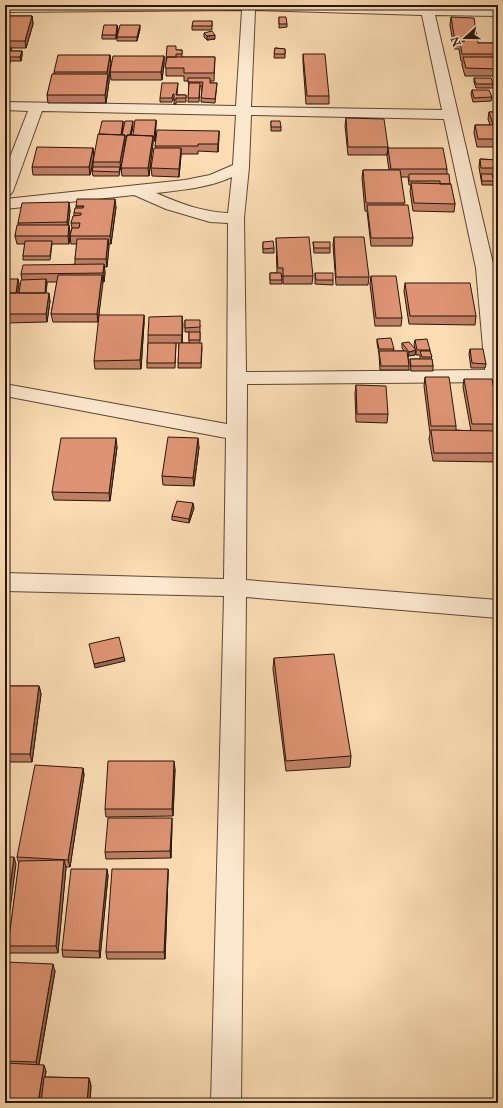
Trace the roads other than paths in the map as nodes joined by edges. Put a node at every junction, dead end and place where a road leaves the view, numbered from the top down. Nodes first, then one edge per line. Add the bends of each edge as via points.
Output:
1 (249, 6) edge
2 (66, 7) edge
3 (5, 8) edge
4 (428, 12) junction
5 (498, 12) edge
6 (5, 106) edge
7 (37, 106) junction
8 (243, 110) junction
9 (451, 115) junction
10 (241, 167) junction
11 (137, 190) junction
12 (5, 191) edge
13 (5, 204) edge
14 (236, 218) junction
15 (492, 268) edge
16 (496, 376) edge
17 (237, 378) junction
18 (5, 390) edge
19 (236, 433) junction
20 (5, 582) edge
21 (235, 588) junction
22 (498, 609) edge
23 (226, 1103) edge

1 - 2 street
1 - 4 street
1 - 8 street
2 - 3 street
4 - 5 street
4 - 9 street
6 - 7 street
7 - 8 street
7 - 12 street
8 - 9 street
8 - 10 street
9 - 15 street
10 - 11 street via 215,179 185,186
10 - 14 street
11 - 13 street
11 - 14 street via 172,206 210,217
14 - 17 street
15 - 16 street
16 - 17 street
17 - 19 street
18 - 19 street
19 - 21 street
20 - 21 street
21 - 22 street
21 - 23 street

